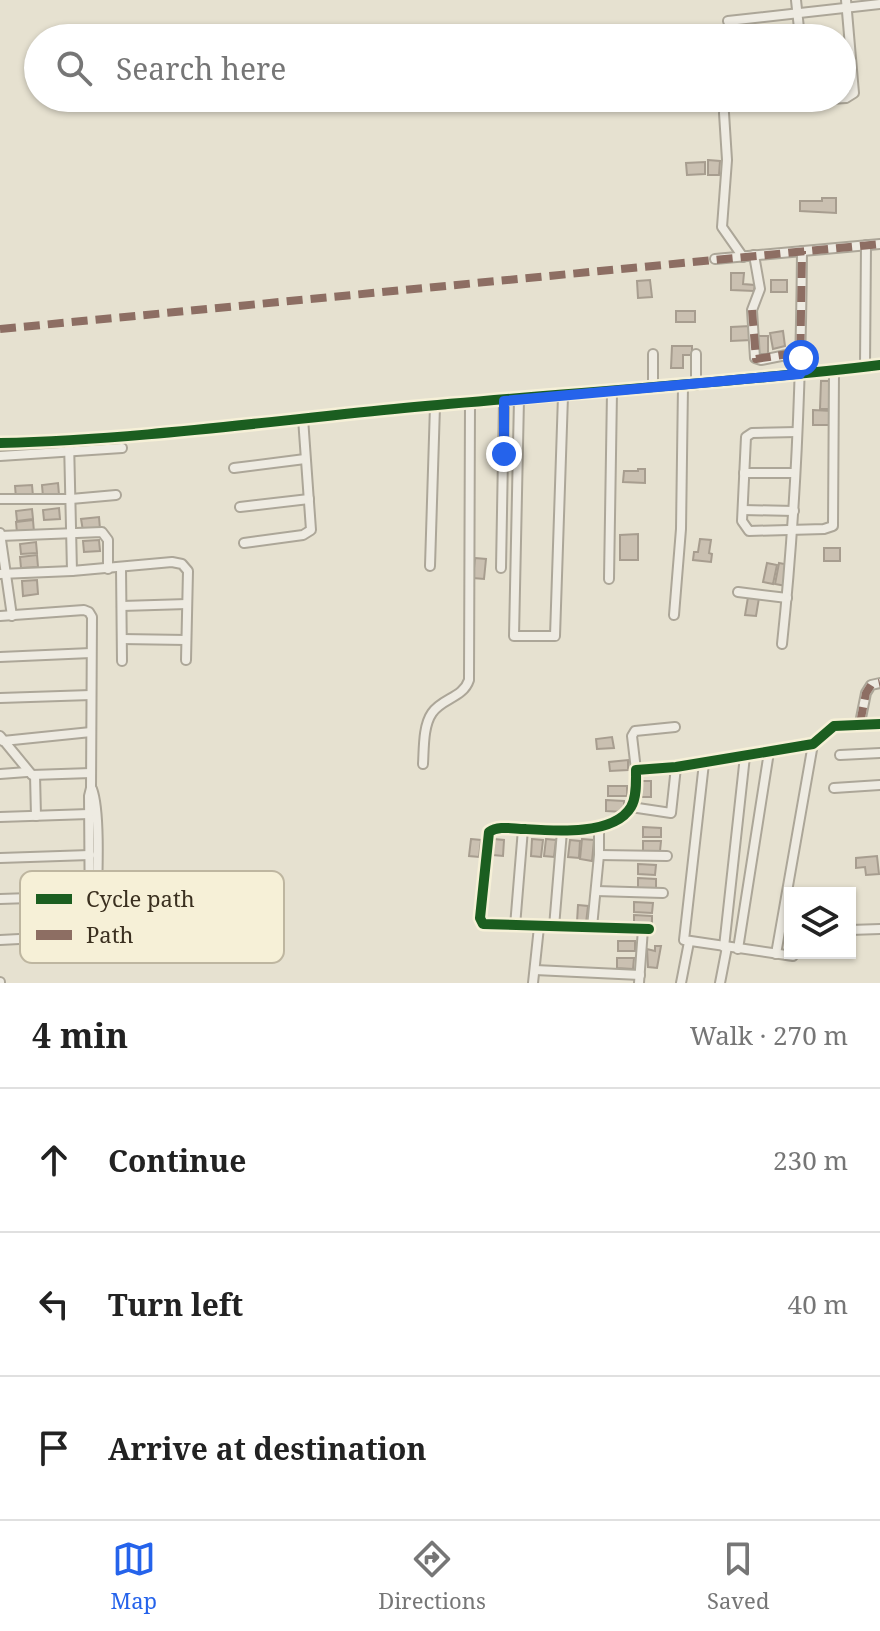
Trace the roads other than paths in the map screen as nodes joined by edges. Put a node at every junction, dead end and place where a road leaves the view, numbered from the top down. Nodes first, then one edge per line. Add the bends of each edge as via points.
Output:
1 (796, 0) edge
2 (846, 4) edge
3 (880, 4) edge
4 (797, 12) junction
5 (728, 21) dead end
6 (798, 24) edge
7 (848, 24) edge
8 (724, 113) dead end
9 (880, 244) edge
10 (866, 245) junction
11 (802, 251) junction
12 (754, 255) junction
13 (743, 257) junction
14 (715, 259) dead end
15 (696, 357) dead end
16 (653, 359) dead end
17 (801, 363) junction
18 (865, 365) junction
19 (880, 365) edge
20 (834, 371) junction
21 (695, 381) junction
22 (652, 386) junction
23 (683, 386) junction
24 (612, 392) junction
25 (563, 396) junction
26 (519, 399) junction
27 (504, 401) junction
28 (470, 403) junction
29 (435, 406) junction
30 (303, 418) junction
31 (797, 432) junction
32 (69, 441) junction
33 (0, 443) edge
34 (122, 448) dead end
35 (69, 452) junction
36 (0, 456) edge
37 (305, 459) junction
38 (234, 468) dead end
39 (744, 473) junction
40 (795, 473) junction
41 (116, 495) dead end
42 (0, 499) edge
43 (71, 499) junction
44 (309, 499) junction
45 (240, 507) dead end
46 (743, 510) junction
47 (794, 511) junction
48 (793, 529) junction
49 (72, 533) junction
50 (0, 535) edge
51 (244, 543) dead end
52 (430, 566) dead end
53 (121, 568) junction
54 (501, 568) dead end
55 (108, 569) junction
56 (72, 571) junction
57 (3, 574) edge
58 (609, 579) dead end
59 (738, 592) dead end
60 (787, 598) junction
61 (187, 604) junction
62 (122, 606) junction
63 (674, 615) dead end
64 (0, 616) edge
65 (12, 616) junction
66 (122, 639) junction
67 (186, 640) junction
68 (782, 644) dead end
69 (91, 653) junction
70 (0, 657) edge
71 (186, 660) dead end
72 (122, 661) dead end
73 (880, 683) edge
74 (91, 695) junction
75 (0, 698) edge
76 (860, 723) junction
77 (880, 724) edge
78 (675, 727) dead end
79 (91, 732) junction
80 (2, 738) edge
81 (813, 744) junction
82 (769, 752) junction
83 (880, 753) edge
84 (840, 755) dead end
85 (745, 756) junction
86 (704, 763) junction
87 (423, 764) dead end
88 (676, 767) junction
89 (636, 770) junction
90 (91, 773) junction
91 (0, 774) edge
92 (31, 774) junction
93 (880, 785) edge
94 (91, 788) junction
95 (834, 788) dead end
96 (631, 807) junction
97 (89, 814) junction
98 (36, 816) junction
99 (0, 817) edge
100 (599, 827) junction
101 (523, 829) junction
102 (562, 831) junction
103 (90, 855) junction
104 (599, 855) junction
105 (667, 856) dead end
106 (0, 858) edge
107 (90, 871) edge
108 (96, 871) edge
109 (596, 891) junction
110 (663, 893) dead end
111 (20, 898) edge
112 (0, 899) edge
113 (515, 926) junction
114 (539, 927) junction
115 (554, 927) junction
116 (592, 927) junction
117 (880, 929) edge
118 (856, 930) edge
119 (20, 939) edge
120 (0, 940) edge
121 (689, 942) junction
122 (726, 947) junction
123 (738, 949) junction
124 (776, 954) junction
125 (784, 955) edge
126 (535, 970) junction
127 (639, 979) edge
128 (533, 983) edge
129 (681, 983) edge
130 (720, 983) edge

1 - 4 street
2 - 3 street
2 - 4 street
2 - 7 street
4 - 5 street
4 - 6 street
8 - 13 street via 722,227
9 - 10 street
10 - 11 street
10 - 18 street
11 - 12 street
11 - 17 street
12 - 13 street
12 - 17 street via 760,289 752,310 755,358
13 - 14 street
15 - 21 street
16 - 22 street
17 - 20 street
17 - 21 street
17 - 31 street
18 - 19 street
18 - 20 street
20 - 48 street via 834,524
21 - 23 street
22 - 23 street
22 - 24 street
23 - 63 street
24 - 25 street
24 - 58 street
25 - 26 street
25 - 26 street via 555,636 514,636
26 - 27 street
27 - 28 street
27 - 54 street
28 - 29 street
28 - 87 street via 469,680 465,690 429,718
29 - 30 street
29 - 52 street
30 - 32 street
30 - 37 street
31 - 39 street via 746,437
31 - 40 street
32 - 33 street
32 - 35 street
34 - 35 street
35 - 36 street
35 - 43 street
37 - 38 street
37 - 44 street
39 - 40 street
39 - 46 street
40 - 47 street
41 - 43 street
42 - 43 street
43 - 49 street
44 - 45 street
44 - 51 street via 309,533
46 - 47 street
46 - 48 street via 749,531
47 - 48 street
48 - 60 street
49 - 50 street
49 - 55 street via 106,534
49 - 56 street
50 - 57 street
53 - 55 street
53 - 61 street via 182,564 188,571
53 - 62 street
55 - 56 street
56 - 57 street
57 - 65 street
59 - 60 street
60 - 68 street
61 - 62 street
61 - 67 street
62 - 66 street
64 - 65 street
65 - 69 street via 89,612
66 - 67 street
66 - 72 street
67 - 71 street
69 - 70 street
69 - 74 street
73 - 76 street via 866,693
74 - 75 street
74 - 79 street
76 - 77 street
76 - 81 street via 834,726
78 - 89 street via 633,733
79 - 80 street
79 - 90 street
80 - 92 street
81 - 82 street
81 - 124 street
82 - 85 street
82 - 123 street
83 - 84 street
85 - 86 street
85 - 122 street
86 - 88 street
86 - 121 street via 683,936
88 - 89 street
88 - 96 street via 671,813
89 - 96 street
90 - 92 street
90 - 94 street
91 - 92 street
92 - 98 street
93 - 95 street
94 - 97 street
94 - 108 street
96 - 100 street
97 - 98 street
97 - 103 street
98 - 99 street
100 - 102 street
100 - 104 street
101 - 102 street
101 - 113 street
101 - 113 street via 494,829 486,840 481,921
102 - 115 street
103 - 106 street
103 - 107 street
104 - 105 street
104 - 109 street
109 - 110 street
109 - 116 street
111 - 112 street
113 - 114 street
114 - 115 street
114 - 126 street
115 - 116 street
116 - 127 street via 646,929
117 - 118 street
119 - 120 street
121 - 122 street
121 - 129 street
122 - 123 street
122 - 130 street
123 - 124 street
124 - 125 street
126 - 127 street
126 - 128 street

